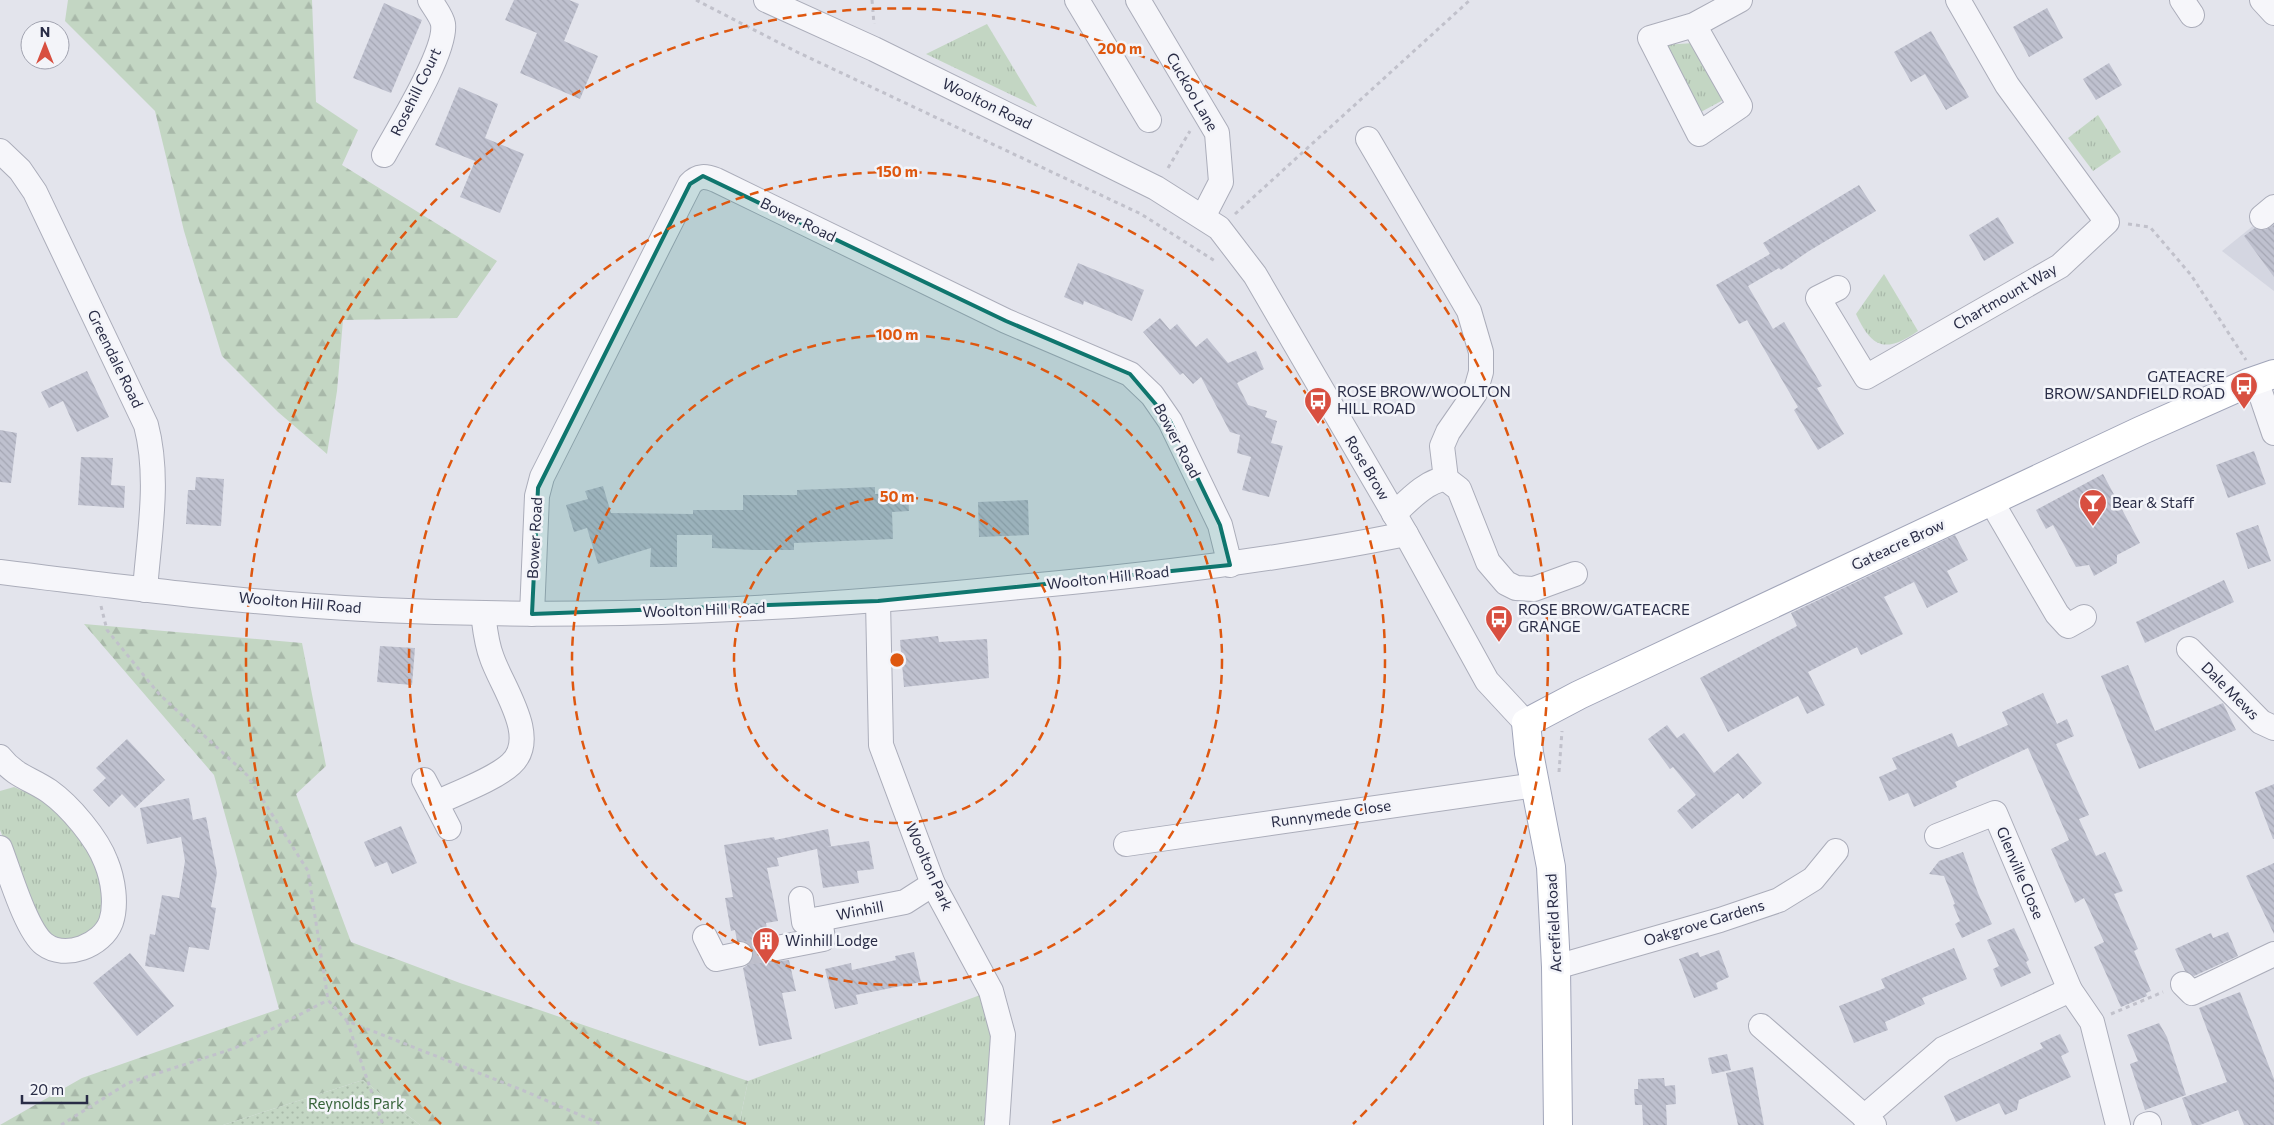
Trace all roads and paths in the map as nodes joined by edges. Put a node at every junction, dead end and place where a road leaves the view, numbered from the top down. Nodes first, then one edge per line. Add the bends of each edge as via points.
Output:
1 (430, 0) edge
2 (696, 0) edge
3 (766, 0) edge
4 (1077, 0) edge
5 (1138, 0) edge
6 (1470, 0) edge
7 (1740, 0) edge
8 (1958, 0) edge
9 (2262, 0) edge
10 (2274, 13) edge
11 (1694, 25) dead end
12 (1148, 120) dead end
13 (1368, 140) dead end
14 (0, 151) edge
15 (384, 155) dead end
16 (1211, 222) junction
17 (2107, 222) junction
18 (1219, 264) dead end
19 (1838, 288) dead end
20 (2259, 373) edge
21 (2274, 433) edge
22 (1446, 479) junction
23 (1991, 501) junction
24 (1394, 514) junction
25 (1406, 534) junction
26 (1230, 565) junction
27 (0, 572) edge
28 (1574, 574) dead end
29 (96, 584) junction
30 (145, 590) junction
31 (878, 601) junction
32 (483, 613) junction
33 (532, 614) junction
34 (2084, 617) dead end
35 (2188, 649) dead end
36 (1526, 723) junction
37 (2274, 728) edge
38 (0, 757) edge
39 (424, 780) dead end
40 (1535, 785) junction
41 (436, 803) junction
42 (449, 828) dead end
43 (1937, 836) dead end
44 (1126, 844) dead end
45 (0, 848) edge
46 (1836, 851) dead end
47 (933, 884) junction
48 (801, 899) dead end
49 (820, 919) junction
50 (706, 937) dead end
51 (772, 949) tunnel mouth
52 (740, 954) tunnel mouth
53 (2274, 954) edge
54 (1556, 967) junction
55 (2183, 984) joint
56 (2070, 990) junction
57 (328, 1000) junction
58 (347, 1021) junction
59 (2092, 1022) junction
60 (1761, 1026) dead end
61 (1869, 1121) edge
62 (61, 1125) edge
63 (383, 1125) edge
64 (603, 1125) edge
65 (997, 1125) edge
66 (1558, 1125) edge
67 (2118, 1125) edge

1 - 15 street, Rosehill Court via 443,24 440,45
2 - 18 path via 797,52 1141,214
3 - 16 street, Woolton Road via 874,49 1138,179
4 - 12 street
5 - 16 street, Cuckoo Lane via 1217,133 1221,182
6 - 16 path
7 - 11 street
8 - 17 street via 2007,85
9 - 10 street
13 - 22 street via 1469,311 1481,352 1481,372 1474,393 1442,446
14 - 30 street, Greendale Road via 20,170 35,192 146,425 152,449 153,479
16 - 24 street, Rose Brow via 1256,275
17 - 19 street, Chartmount Way via 2060,266 1866,377 1818,298
17 - 20 path via 2150,227 2191,275
20 - 21 street
20 - 23 main road, Gateacre Brow
22 - 24 street via 1438,479
22 - 28 street via 1459,489 1488,562 1506,583 1516,588 1534,589
23 - 34 street via 2057,614 2068,626
23 - 36 main road, Gateacre Brow
24 - 25 street, Rose Brow
25 - 26 street, Woolton Hill Road
25 - 36 street, Rose Brow via 1488,681
26 - 31 street, Woolton Hill Road
26 - 33 street, Bower Road via 1220,525 1170,421 1152,395 1130,374 1006,321 703,176 690,184 542,477 537,496
27 - 29 street, Woolton Hill Road
29 - 30 street, Woolton Hill Road
29 - 57 path via 107,630 159,694 247,776 308,871
30 - 32 street, Woolton Hill Road via 380,610
31 - 33 street, Woolton Hill Road via 689,613
31 - 47 street, Woolton Park via 881,745
32 - 33 street, Woolton Hill Road
32 - 41 street via 492,659 522,729 522,746 519,755 505,769
35 - 37 street, Dale Mews via 2261,722
36 - 40 main road, Acrefield Road
38 - 45 street via 11,770 50,792 84,826 106,862 114,895 111,922 101,937 82,948 63,952 44,944 31,926
39 - 41 street
40 - 44 street, Runnymede Close
40 - 54 main road, Acrefield Road via 1551,867
41 - 42 street
43 - 56 street, Glenville Close via 1995,814
46 - 54 street, Oakgrove Gardens via 1813,879 1779,900
47 - 49 street, Winhill via 906,902
47 - 65 street, Woolton Park via 991,991 1003,1035
48 - 49 street, Winhill via 804,922
49 - 51 street via 823,940
50 - 52 street via 716,959
53 - 55 street via 2192,993
54 - 66 main road, Acrefield Road
55 - 59 path
56 - 59 street, Glenville Close
56 - 61 street via 1943,1049
57 - 58 path
57 - 62 path via 235,1048 128,1083
58 - 63 path
58 - 64 path
59 - 67 street, Glenville Close
60 - 61 street

